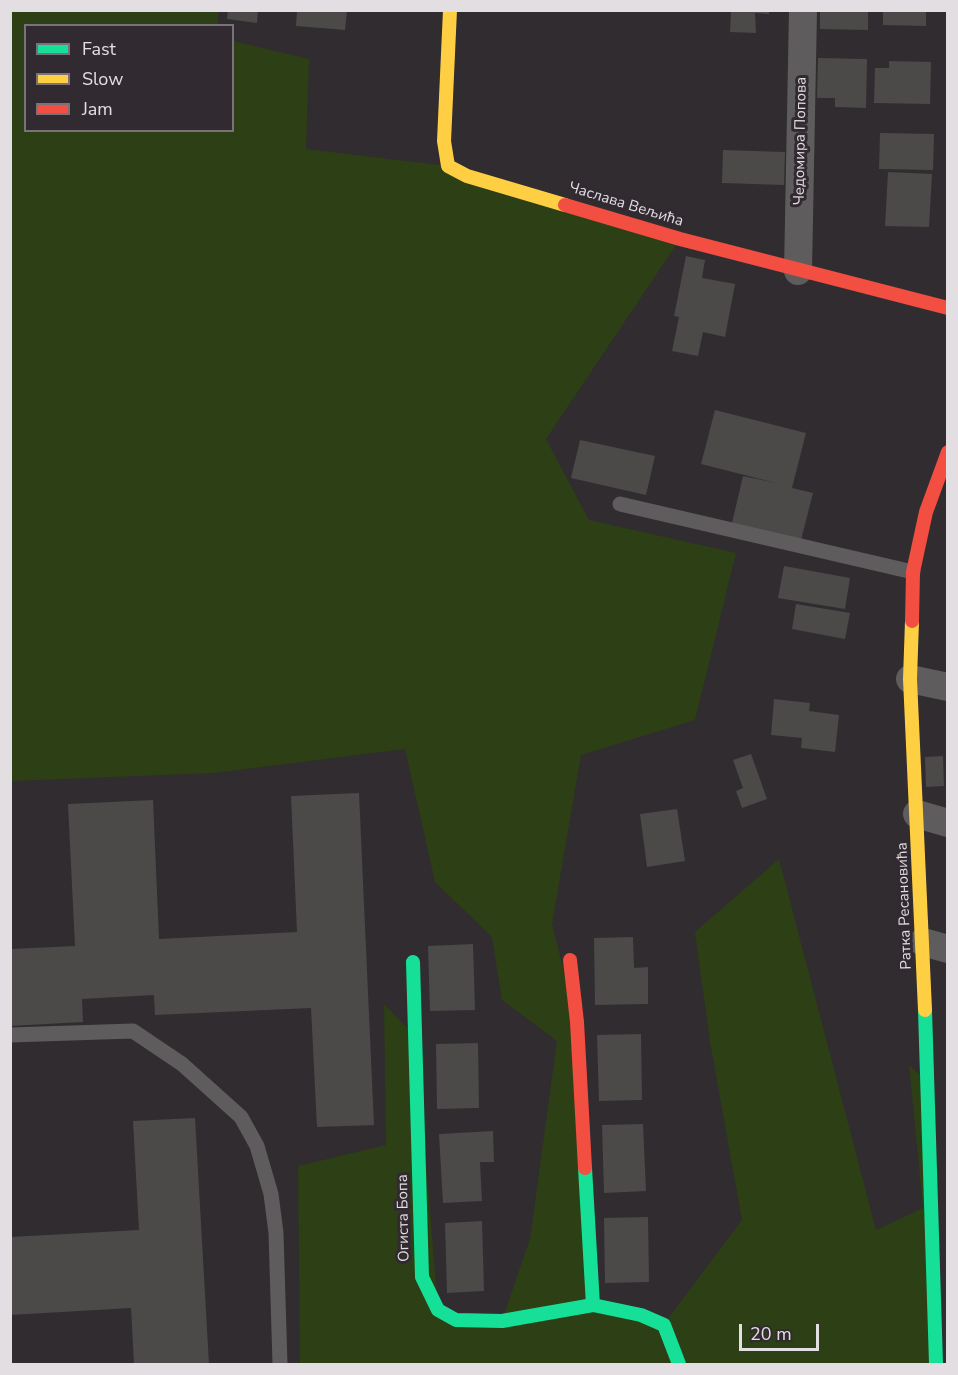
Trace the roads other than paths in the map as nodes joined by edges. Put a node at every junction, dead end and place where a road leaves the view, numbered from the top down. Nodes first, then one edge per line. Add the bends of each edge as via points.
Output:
1 (450, 10) edge
2 (803, 10) edge
3 (798, 271) junction
4 (948, 308) edge
5 (948, 452) edge
6 (620, 504) dead end
7 (913, 572) junction
8 (910, 679) junction
9 (948, 687) edge
10 (917, 814) junction
11 (948, 823) edge
12 (935, 945) edge
13 (570, 960) dead end
14 (413, 962) dead end
15 (10, 1035) edge
16 (937, 1058) edge
17 (939, 1219) edge
18 (593, 1305) junction
19 (280, 1365) edge
20 (679, 1365) edge
21 (936, 1365) edge

1 - 3 street, Часлава Вељића via 444,141 448,166 493,184
2 - 3 street, Чедомира Попова
3 - 4 street, Часлава Вељића
5 - 7 street, Ратка Ресановића via 926,512
6 - 7 lane
7 - 8 street, Ратка Ресановића
8 - 9 street
8 - 10 street, Ратка Ресановића
10 - 11 street
10 - 12 street, Ратка Ресановића
12 - 16 street, Ратка Ресановића
13 - 18 street
14 - 18 street, Огиста Бопа via 422,1277 438,1310 456,1320 502,1321
15 - 19 lane via 133,1031 182,1064 241,1117 257,1146 271,1194
16 - 17 street, Ратка Ресановића
17 - 21 street, Ратка Ресановића
18 - 20 street, Огиста Бопа via 664,1324

